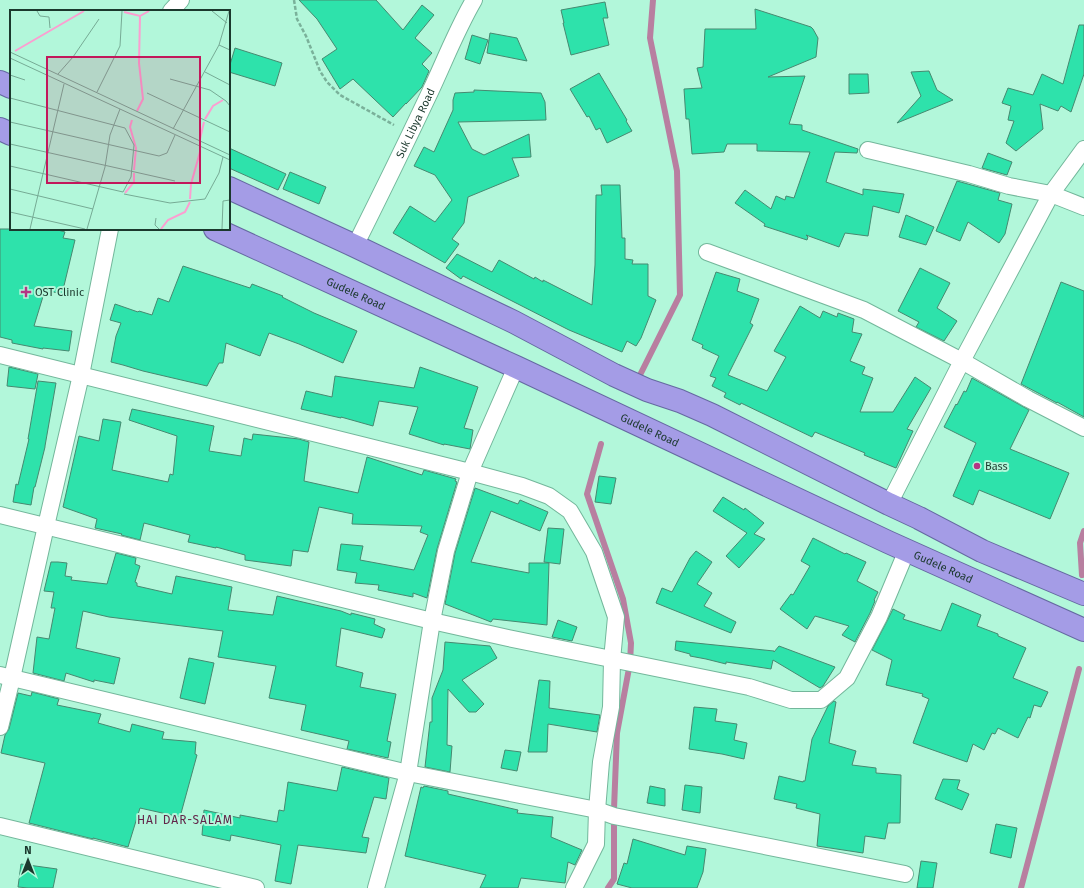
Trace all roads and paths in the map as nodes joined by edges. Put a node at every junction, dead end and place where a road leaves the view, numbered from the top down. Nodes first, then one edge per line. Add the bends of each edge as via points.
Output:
1 (181, 0) edge
2 (294, 0) edge
3 (474, 0) edge
4 (172, 10) edge
5 (0, 82) edge
6 (10, 87) edge
7 (0, 129) edge
8 (10, 134) edge
9 (410, 135) junction
10 (1084, 149) edge
11 (868, 150) dead end
12 (230, 188) edge
13 (1051, 194) junction
14 (1084, 207) edge
15 (110, 230) edge
16 (217, 230) edge
17 (355, 246) junction
18 (707, 252) dead end
19 (0, 355) edge
20 (962, 361) junction
21 (516, 367) junction
22 (80, 375) junction
23 (1084, 428) edge
24 (470, 472) junction
25 (889, 504) junction
26 (0, 515) edge
27 (46, 526) junction
28 (907, 550) junction
29 (1084, 594) edge
30 (432, 621) junction
31 (1084, 630) edge
32 (612, 660) junction
33 (6, 676) edge
34 (0, 726) edge
35 (408, 773) junction
36 (597, 810) junction
37 (0, 826) edge
38 (905, 874) dead end
39 (256, 888) edge
40 (376, 888) edge
41 (574, 888) edge

1 - 4 street
2 - 9 path via 297,19 327,82 340,95
3 - 9 street, Suk Libya Road via 462,20
5 - 6 highway
7 - 8 highway
9 - 17 street, Suk Libya Road
10 - 13 street
11 - 13 street via 1009,186
12 - 17 highway
13 - 14 street
13 - 20 street
15 - 22 street
16 - 21 highway, Gudele Road
17 - 25 highway via 514,322 614,375 712,415
18 - 20 street via 864,310
19 - 22 street
20 - 23 street
20 - 25 street
21 - 24 street
21 - 28 highway, Gudele Road
22 - 24 street
22 - 27 street
24 - 30 street via 446,551
24 - 32 street via 549,496 570,512 594,552 616,617
25 - 29 highway via 982,551
26 - 27 street
27 - 30 street
27 - 33 street
28 - 31 highway, Gudele Road
28 - 32 street via 879,617 847,678 821,700 791,700 749,687
30 - 32 street
30 - 35 street
32 - 36 street via 612,707
33 - 34 street
33 - 35 street
35 - 36 street
35 - 40 street
36 - 38 street via 621,818
36 - 41 street via 596,844
37 - 39 street

